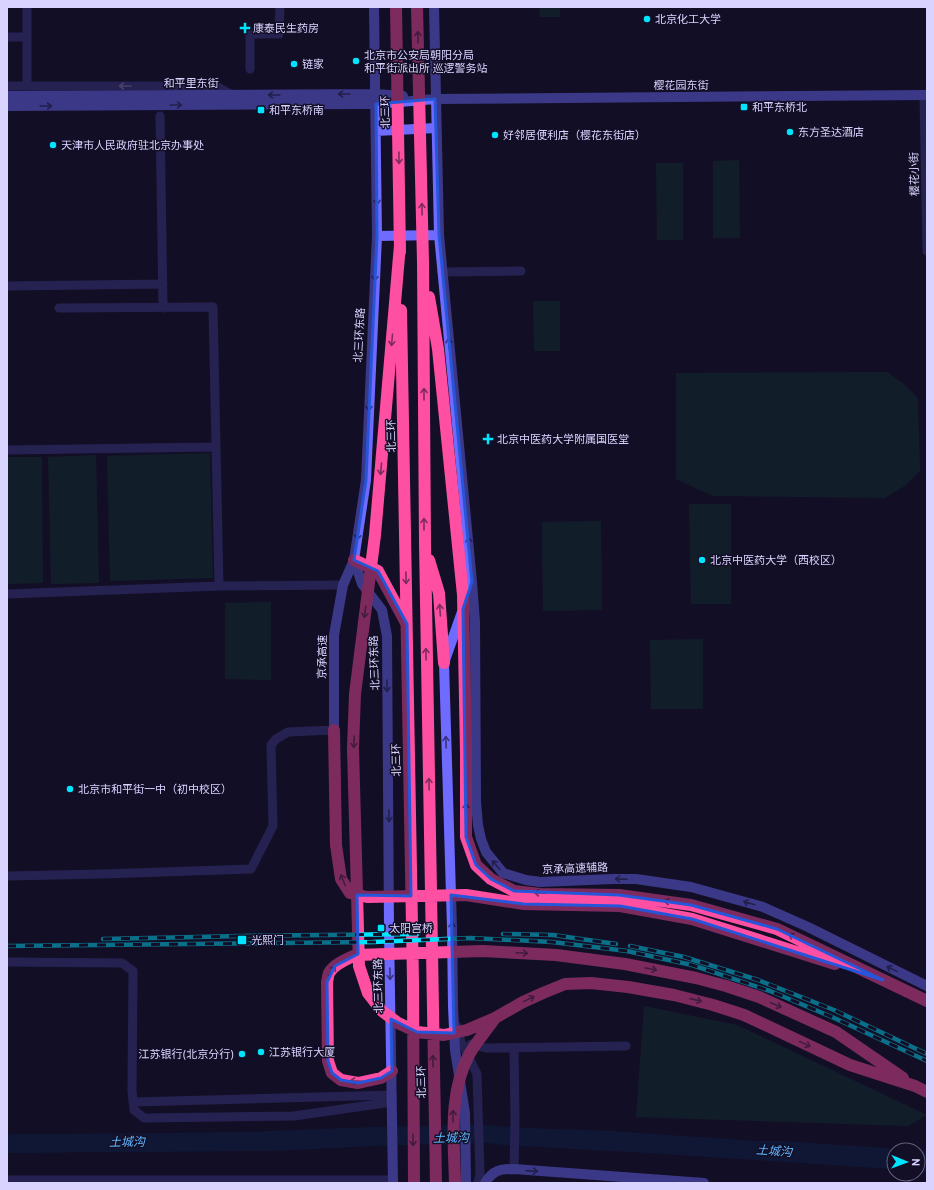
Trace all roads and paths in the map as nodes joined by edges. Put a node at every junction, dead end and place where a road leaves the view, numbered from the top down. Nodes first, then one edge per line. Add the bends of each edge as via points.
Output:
1 (28, 7) edge
2 (280, 7) edge
3 (374, 7) edge
4 (396, 7) edge
5 (417, 7) edge
6 (434, 7) edge
7 (7, 37) edge
8 (27, 37) junction
9 (250, 69) dead end
10 (7, 86) edge
11 (27, 86) junction
12 (232, 95) junction
13 (926, 95) edge
14 (7, 96) edge
15 (376, 99) junction
16 (435, 99) junction
17 (7, 106) edge
18 (160, 116) dead end
19 (436, 128) junction
20 (376, 131) junction
21 (377, 236) junction
22 (439, 236) junction
23 (927, 244) edge
24 (400, 245) junction
25 (927, 251) edge
26 (423, 262) junction
27 (521, 271) dead end
28 (442, 272) junction
29 (163, 284) junction
30 (7, 286) edge
31 (59, 308) dead end
32 (163, 308) junction
33 (216, 447) junction
34 (7, 450) edge
35 (425, 544) junction
36 (354, 560) junction
37 (472, 582) junction
38 (362, 584) junction
39 (344, 585) junction
40 (219, 586) junction
41 (7, 594) edge
42 (407, 624) junction
43 (444, 663) junction
44 (334, 730) junction
45 (7, 876) edge
46 (7, 962) edge
47 (883, 980) junction
48 (927, 986) edge
49 (927, 1001) edge
50 (453, 1007) junction
51 (495, 1018) junction
52 (461, 1039) junction
53 (626, 1046) dead end
54 (514, 1048) junction
55 (392, 1071) junction
56 (915, 1086) junction
57 (927, 1092) edge
58 (392, 1098) junction
59 (133, 1102) junction
60 (514, 1169) junction
61 (393, 1177) edge
62 (7, 1180) edge
63 (481, 1180) edge
64 (649, 1181) edge
65 (414, 1183) edge
66 (436, 1183) edge
67 (455, 1183) edge
68 (466, 1183) edge
69 (704, 1183) edge

1 - 8 street
2 - 9 street via 280,34 250,34
3 - 15 street, 北三环东路
4 -> 24 highway, 北三环
26 -> 5 highway
6 - 16 street
7 - 8 street
8 - 11 street
10 - 11 street
12 -> 11 street via 216,86
12 - 14 street, 和平里东街
15 -> 12 street, 和平里东街
13 - 16 street, 樱花园东街
13 - 23 street, 樱花小街
15 - 16 street, 樱花园东街
17 -> 15 street, 和平里东街
15 - 20 street, 北三环东路
16 - 19 street
18 - 29 street
19 - 20 street
19 - 22 street
20 -> 21 street, 北三环东路
21 - 22 street
21 -> 36 street, 北三环东路 via 366,480
22 - 28 street
23 - 25 street, 樱花小街
24 -> 42 highway, 北三环
24 -> 51 highway via 375,535 355,694 353,748 359,966 368,993 382,1011 398,1023 418,1032 444,1035 468,1030
35 -> 26 highway
47 -> 26 highway via 777,929 691,905 619,895 540,894 514,891 491,879 476,865 466,837 463,595 438,350
27 - 28 street
37 -> 28 street
29 - 30 street
29 - 32 street
31 - 32 street
32 - 33 street via 213,308
33 - 34 street
33 - 40 street
43 -> 35 highway via 439,593
66 -> 35 highway, 北三环
36 - 38 street, 北三环东路
36 - 39 street, 京承高速
36 - 42 highway via 378,571
37 - 43 street
48 -> 37 street, 京承高速辅路 via 763,907 691,887 613,878 540,882 503,873 486,852 480,839 478,825 475,622
38 - 39 street
38 -> 55 street, 北三环东路 via 382,610 387,636
39 - 40 street
39 - 44 street, 京承高速 via 334,635
40 - 41 street
42 -> 65 highway, 北三环
50 -> 43 street
44 - 45 street via 288,732 270,746 273,826 251,869
47 -> 44 highway via 692,919 620,906 524,904 466,895 373,897 350,893 341,879 336,845
46 - 59 street via 122,964 133,971
47 - 49 highway
50 - 52 street
50 - 68 street via 455,1050 465,1113
51 -> 56 highway via 523,1002 565,984 591,982 628,987 713,1004 744,1015 850,1065
67 -> 51 highway via 453,1110 461,1074 470,1053
52 - 54 street via 466,1043 486,1048
52 - 63 street via 477,1074
53 - 54 street
54 - 60 street
55 -> 56 highway via 381,1078 358,1083 341,1080 332,1073 328,1061 329,973 335,966 356,954 483,951 556,955 610,962 726,986 836,1032
55 - 58 street, 北三环东路
56 - 57 highway
58 - 59 street
58 - 59 street via 294,1116 144,1118 134,1110
58 - 61 street, 北三环东路
60 - 63 street via 502,1169
60 -> 64 street
61 - 62 street
64 - 69 street

